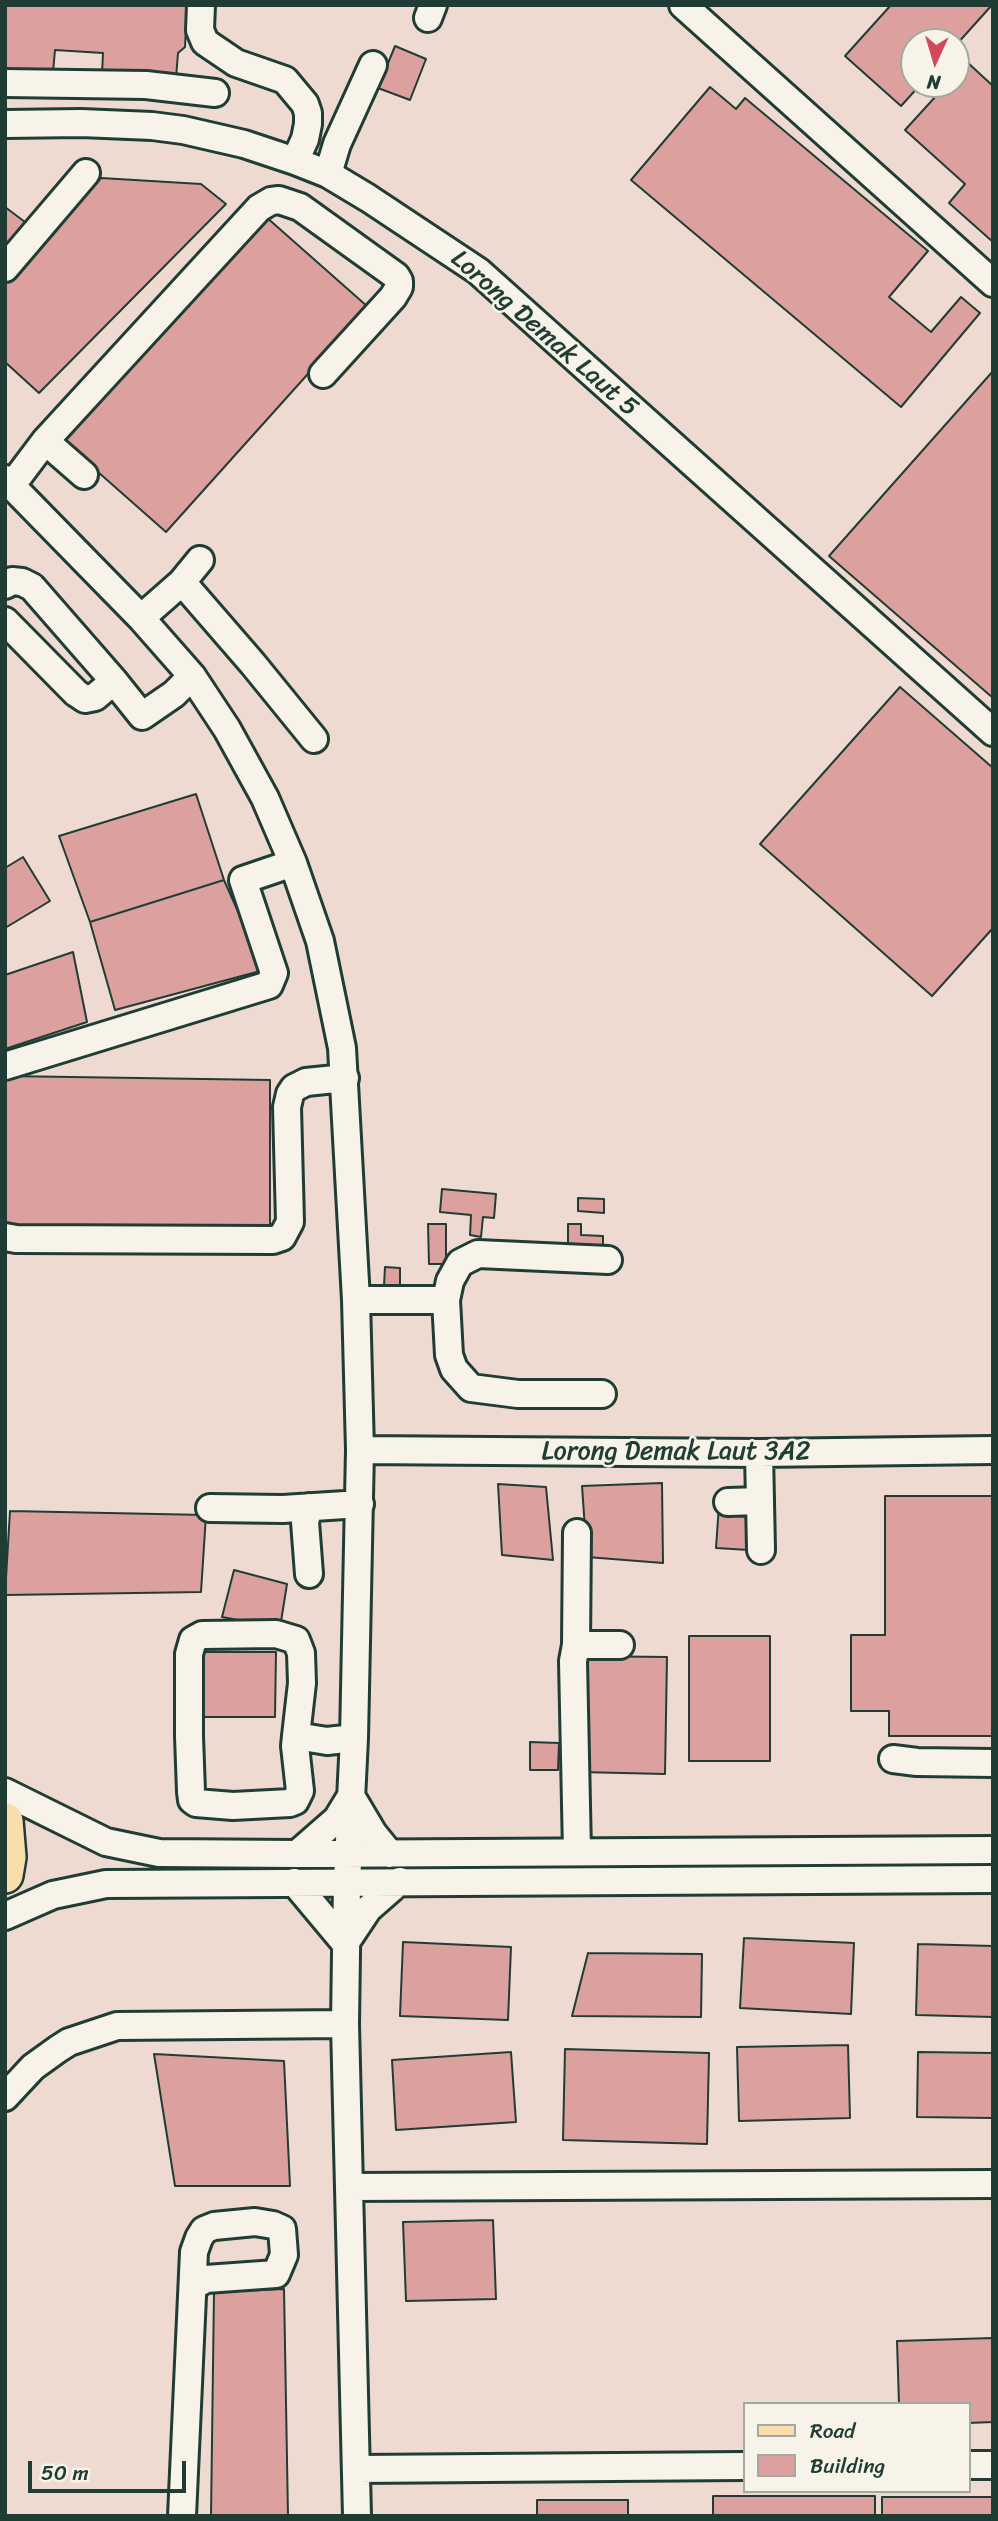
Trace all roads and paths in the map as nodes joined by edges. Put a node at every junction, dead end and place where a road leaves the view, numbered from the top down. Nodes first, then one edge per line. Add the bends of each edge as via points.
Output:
1 (201, 5) edge
2 (683, 5) edge
3 (373, 65) dead end
4 (5, 83) edge
5 (84, 83) junction
6 (215, 93) dead end
7 (81, 123) junction
8 (5, 124) edge
9 (295, 161) junction
10 (86, 173) dead end
11 (328, 174) junction
12 (5, 268) edge
13 (993, 283) edge
14 (323, 374) dead end
15 (45, 441) junction
16 (85, 475) dead end
17 (9, 482) edge
18 (200, 560) dead end
19 (182, 582) junction
20 (5, 585) edge
21 (141, 618) junction
22 (5, 621) edge
23 (192, 676) junction
24 (114, 681) junction
25 (993, 732) edge
26 (314, 739) dead end
27 (293, 863) junction
28 (5, 1066) edge
29 (345, 1078) junction
30 (5, 1237) edge
31 (608, 1260) dead end
32 (356, 1300) junction
33 (446, 1300) junction
34 (601, 1394) dead end
35 (360, 1450) junction
36 (993, 1450) edge
37 (759, 1453) junction
38 (760, 1501) junction
39 (728, 1502) dead end
40 (360, 1504) junction
41 (309, 1507) junction
42 (210, 1508) dead end
43 (577, 1533) dead end
44 (761, 1550) dead end
45 (309, 1574) dead end
46 (576, 1645) junction
47 (620, 1645) dead end
48 (296, 1736) junction
49 (354, 1738) junction
50 (893, 1759) dead end
51 (993, 1763) edge
52 (5, 1792) edge
53 (351, 1797) junction
54 (5, 1821) edge
55 (993, 1850) edge
56 (577, 1852) junction
57 (348, 1853) junction
58 (297, 1854) junction
59 (390, 1854) junction
60 (5, 1875) edge
61 (993, 1879) edge
62 (400, 1881) junction
63 (294, 1882) junction
64 (346, 1882) junction
65 (5, 1916) edge
66 (345, 1943) junction
67 (345, 2024) junction
68 (5, 2097) edge
69 (993, 2184) edge
70 (350, 2187) junction
71 (194, 2286) dead end
72 (970, 2465) edge
73 (993, 2465) edge
74 (743, 2466) edge
75 (357, 2469) junction
76 (181, 2516) edge
77 (357, 2516) edge

1 - 9 street via 200,30 205,42 236,63 285,80 305,104 308,124
2 - 13 street
3 - 11 street
4 - 5 street
5 - 6 street
5 - 7 street
7 - 8 street, Lorong Demak Laut 5
7 - 9 street, Lorong Demak Laut 5 via 183,130
9 - 11 street, Lorong Demak Laut 5
10 - 12 street
11 - 25 street, Lorong Demak Laut 5 via 478,271
14 - 15 street via 397,292 399,281 300,207 271,201 259,208
15 - 16 street
15 - 17 street
17 - 21 street
18 - 19 street
19 - 21 street
19 - 26 street
20 - 24 street via 12,581 32,587
21 - 23 street
22 - 24 street via 85,699
23 - 24 street via 142,716
23 - 27 street via 265,798
27 - 28 street via 243,880 274,973 269,985
27 - 29 street via 320,941
29 - 30 street via 306,1082 290,1094 290,1222 282,1237
29 - 32 street
31 - 33 street via 478,1254 460,1263
32 - 33 street
32 - 35 street
33 - 34 street via 449,1354 454,1369 471,1388 518,1394
35 - 37 street, Lorong Demak Laut 3A2
35 - 40 street
36 - 37 street, Lorong Demak Laut 3A2
37 - 38 street
38 - 39 street
38 - 44 street
40 - 41 street
40 - 49 street
41 - 42 street
41 - 45 street via 305,1529
43 - 46 street
46 - 47 street
46 - 56 street
48 - 48 street via 300,1791 295,1801 233,1806 192,1800 189,1654 193,1640 202,1635 276,1634 296,1640 302,1683
48 - 49 street via 327,1741
49 - 53 street
50 - 51 street
52 - 58 street via 79,1831 131,1849
53 - 57 street
53 - 58 street via 337,1819
53 - 59 street
54 - 60 main road
55 - 56 street
56 - 59 street
57 - 58 street
57 - 59 street
57 - 64 street
61 - 62 street
62 - 64 street
62 - 66 street via 368,1909
63 - 64 street
63 - 65 street via 106,1884 52,1895
63 - 66 street
64 - 66 street
66 - 67 street
67 - 68 street via 117,2026 69,2042 33,2067
67 - 70 street
69 - 70 street
70 - 75 street
71 - 76 street
72 - 73 street
74 - 75 street
75 - 77 street

